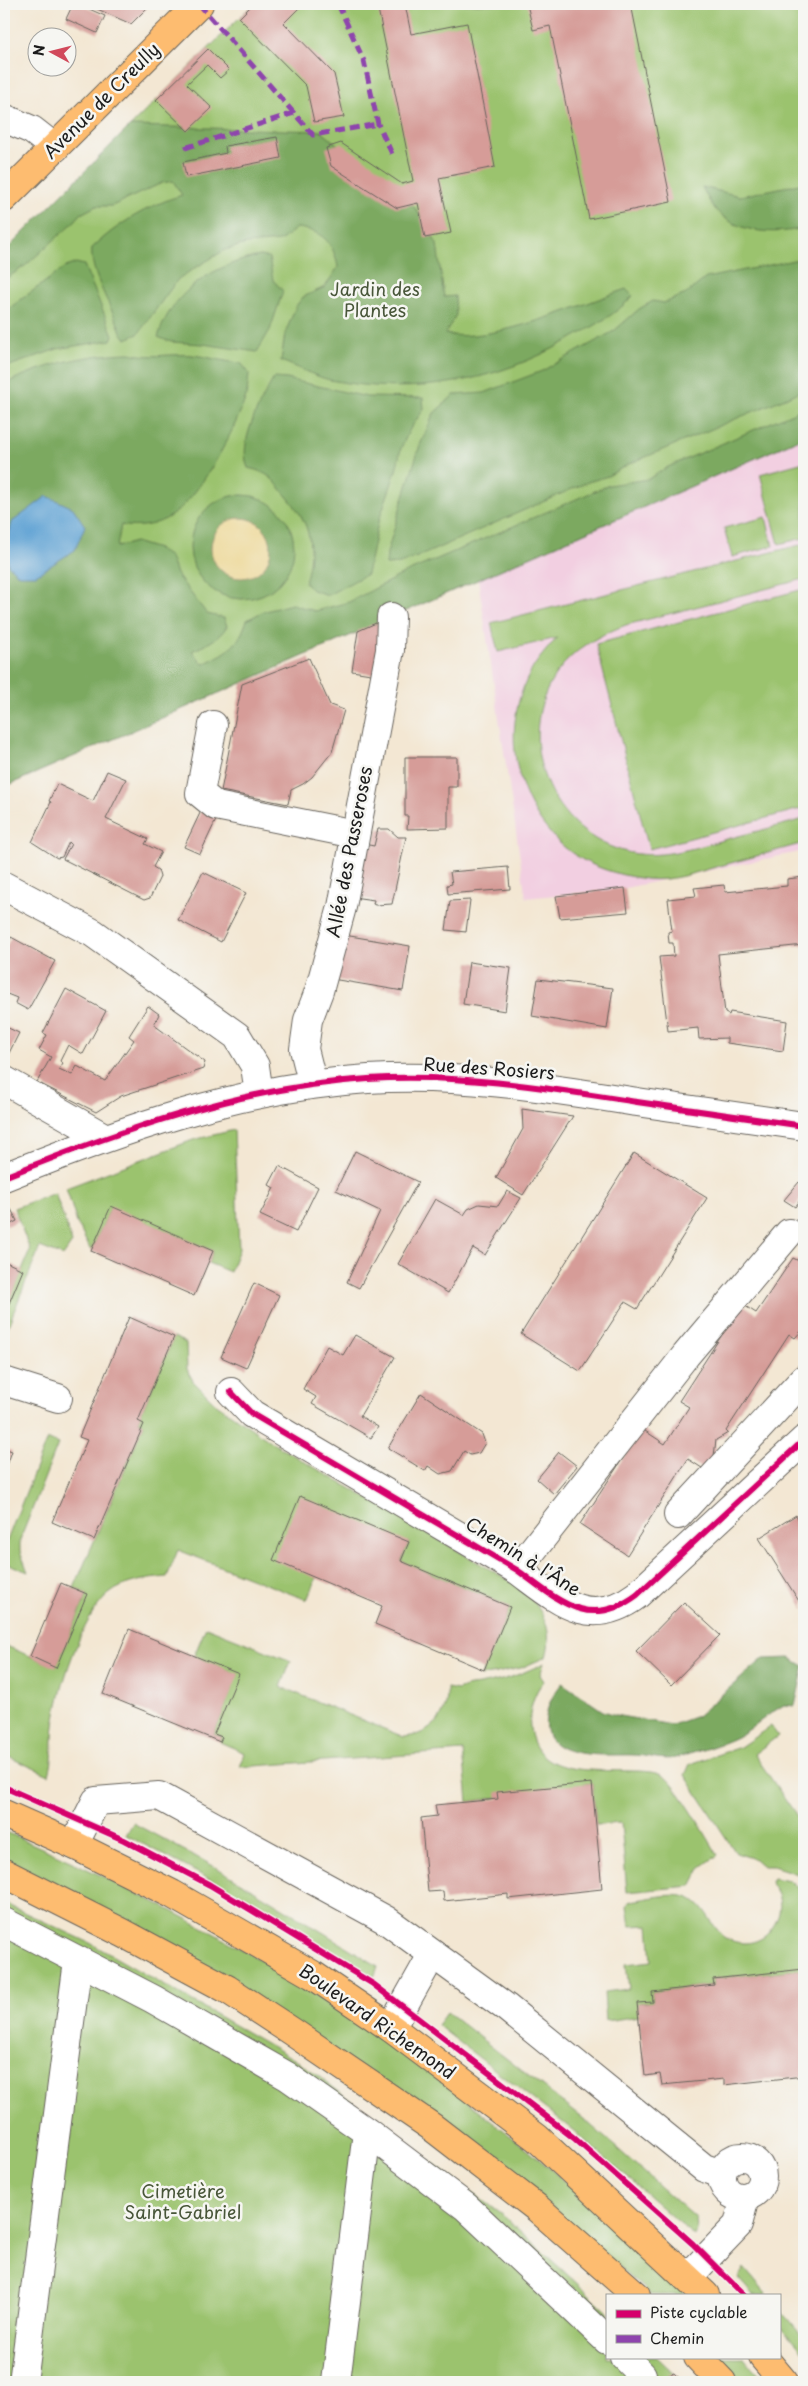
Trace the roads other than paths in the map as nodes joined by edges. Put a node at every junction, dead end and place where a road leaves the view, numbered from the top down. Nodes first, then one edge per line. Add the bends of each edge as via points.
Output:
1 (199, 4) edge
2 (4, 118) edge
3 (54, 148) junction
4 (4, 198) edge
5 (391, 616) dead end
6 (213, 725) dead end
7 (355, 834) junction
8 (4, 886) edge
9 (4, 1080) edge
10 (313, 1084) junction
11 (259, 1094) junction
12 (804, 1126) edge
13 (104, 1137) junction
14 (4, 1177) edge
15 (789, 1233) dead end
16 (804, 1379) edge
17 (4, 1381) edge
18 (232, 1392) dead end
19 (58, 1398) dead end
20 (776, 1410) junction
21 (804, 1440) edge
22 (678, 1515) dead end
23 (517, 1570) junction
24 (4, 1814) edge
25 (74, 1845) junction
26 (4, 1873) edge
27 (4, 1922) edge
28 (432, 1955) junction
29 (78, 1961) junction
30 (391, 2028) junction
31 (367, 2132) junction
32 (722, 2174) junction
33 (745, 2197) junction
34 (697, 2286) edge
35 (635, 2294) edge
36 (606, 2339) edge
37 (625, 2358) edge
38 (699, 2358) edge
39 (765, 2358) edge
40 (23, 2382) edge
41 (336, 2382) edge
42 (641, 2382) edge
43 (722, 2382) edge
44 (784, 2382) edge

1 - 3 main road, Avenue de Creully
2 - 3 street via 32,130
3 - 4 main road, Avenue de Creully
5 - 7 street, Allée des Passeroses via 390,650
6 - 7 street via 200,793 216,806
7 - 10 street, Allée des Passeroses via 342,907 320,991 308,1020 304,1049
8 - 11 street via 93,932 238,1036 255,1066
9 - 13 street via 27,1102
10 - 11 street, Rue des Rosiers
10 - 12 street, Rue des Rosiers via 405,1078 496,1081
11 - 13 street, Rue des Rosiers
13 - 14 street, Rue des Rosiers
15 - 23 street via 686,1355
16 - 20 street
17 - 19 street
18 - 23 street, Chemin à l'Âne via 252,1414
20 - 21 street
20 - 22 street
21 - 23 street, Chemin à l'Âne via 622,1606 607,1611 578,1610
24 - 25 main road, Boulevard Richemond
25 - 28 street via 96,1802 159,1796 386,1920
25 - 30 main road, Boulevard Richemond via 254,1940
26 - 35 main road via 227,1989 291,2031 432,2127 537,2208
27 - 29 street
28 - 30 street
28 - 32 street via 507,2008 704,2168
29 - 31 street via 153,1999 287,2076
29 - 40 street
30 - 34 main road, Boulevard Richemond via 537,2138
31 - 36 street via 466,2207
31 - 41 street
32 - 33 street via 728,2191
32 - 33 street via 732,2159 744,2156 756,2161 763,2172 761,2186
33 - 34 street via 738,2225
37 - 42 street via 642,2375
38 - 43 main road
39 - 44 main road

